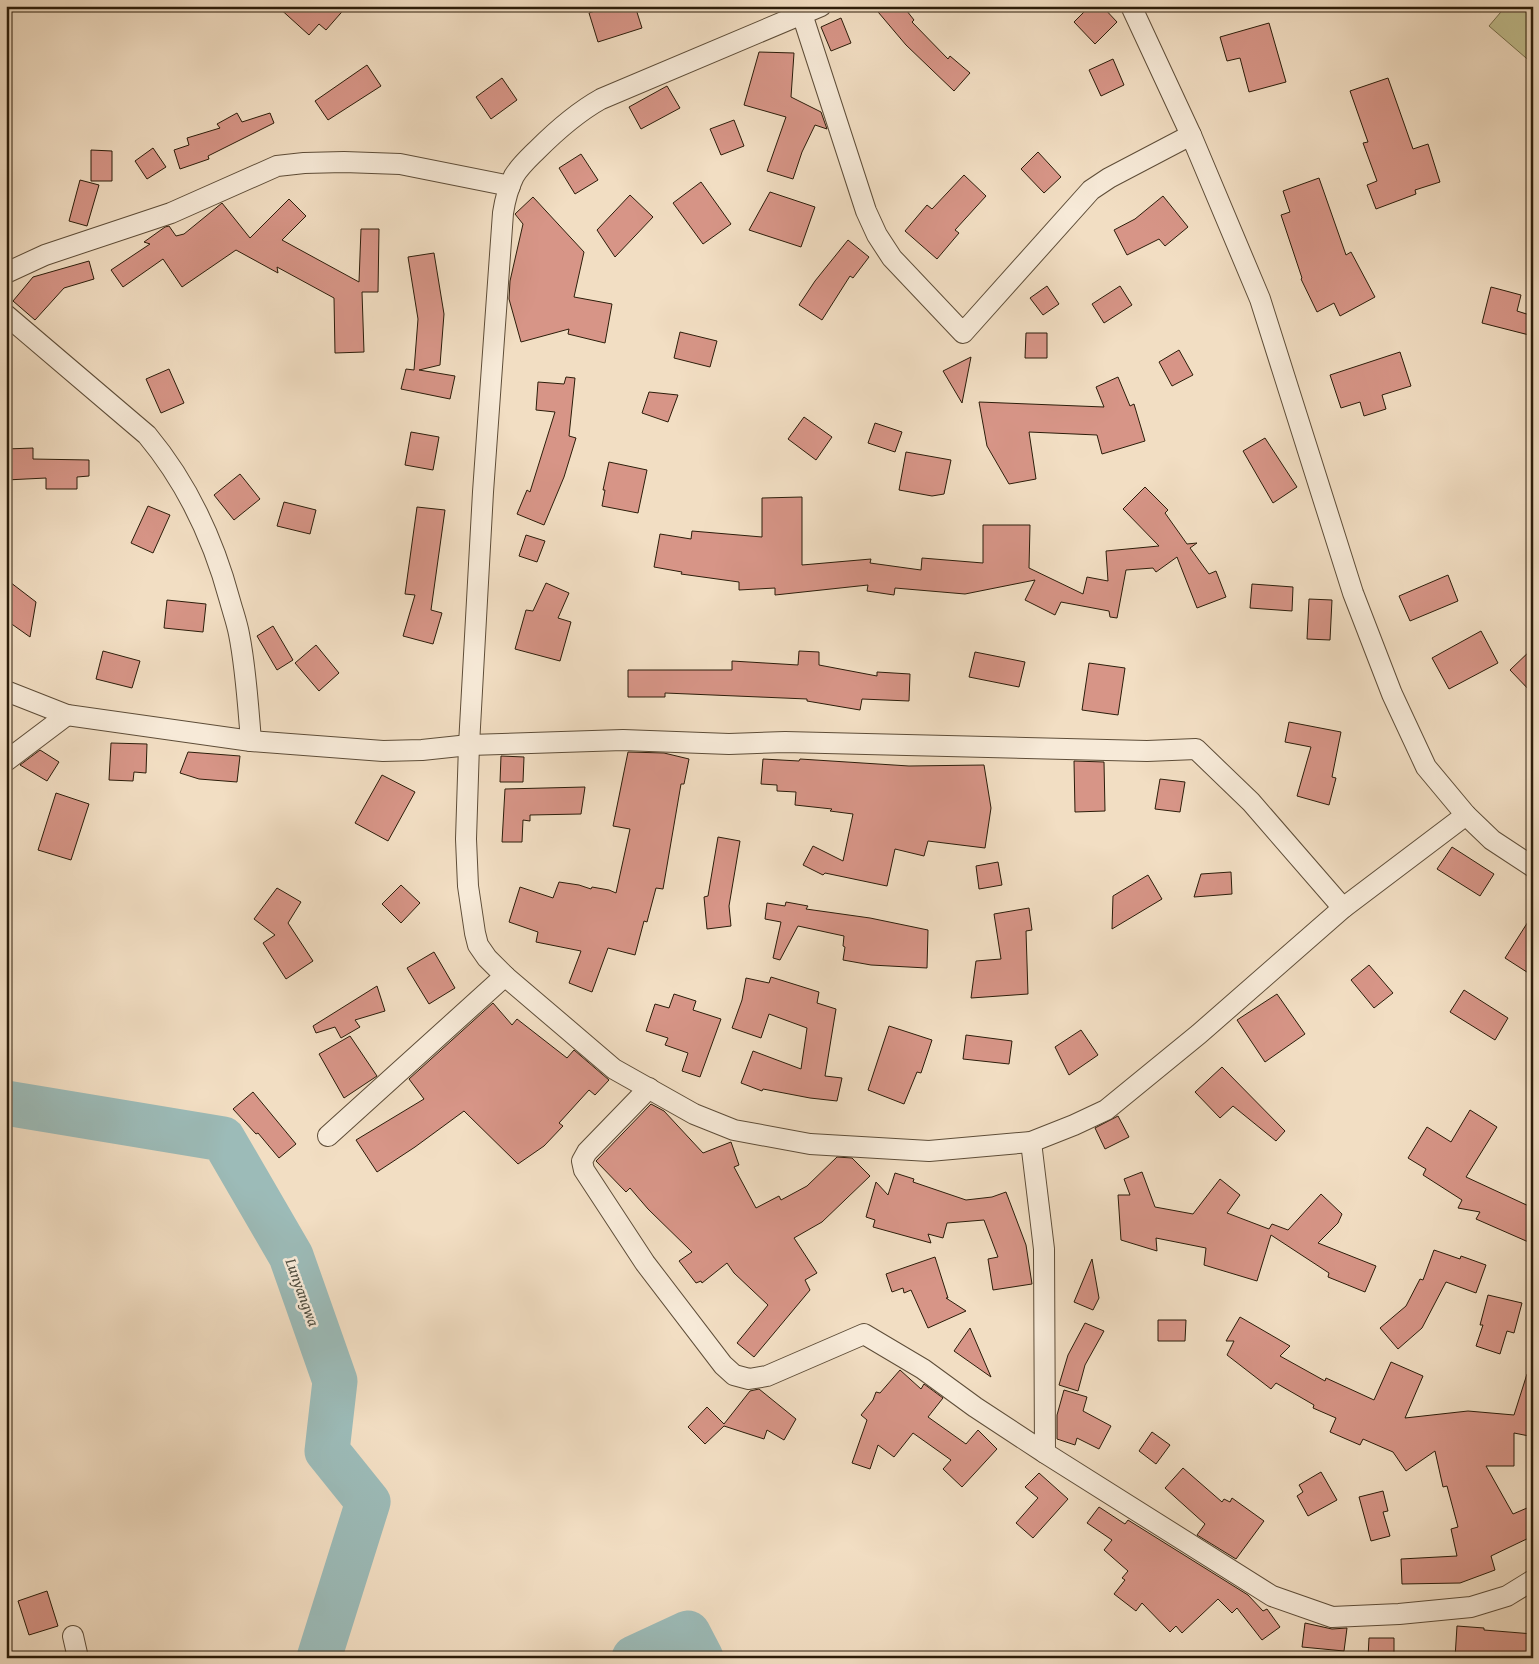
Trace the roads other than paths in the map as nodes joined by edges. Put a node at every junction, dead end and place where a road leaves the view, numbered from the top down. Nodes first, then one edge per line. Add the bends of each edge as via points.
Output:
1 (821, 6) edge
2 (1132, 6) edge
3 (802, 14) junction
4 (1191, 134) junction
5 (510, 186) junction
6 (6, 273) edge
7 (6, 315) edge
8 (6, 691) edge
9 (67, 715) junction
10 (251, 741) junction
11 (469, 745) junction
12 (6, 761) edge
13 (1466, 815) junction
14 (1533, 867) edge
15 (1342, 908) junction
16 (505, 976) junction
17 (649, 1088) junction
18 (328, 1136) dead end
19 (1031, 1142) junction
20 (1045, 1453) junction
21 (1533, 1580) edge
22 (73, 1636) dead end
23 (78, 1658) edge

1 - 3 street
2 - 4 street
3 - 4 street via 866,211 877,234 892,258 963,333 1092,190
3 - 5 street via 584,109 524,163
4 - 13 street via 1260,299 1353,593 1392,694 1426,767
5 - 6 street via 400,164 344,162 277,166 171,213 45,255
5 - 11 street via 503,213
7 - 10 street via 147,435 182,485 212,545 239,632
8 - 9 street
9 - 10 street
9 - 12 street
10 - 11 street via 383,751
11 - 15 street via 623,740 1147,751 1196,749 1251,802
11 - 16 street via 466,839 475,933 487,958
13 - 14 street via 1492,840
13 - 15 street
15 - 19 street via 1199,1034 1106,1110
16 - 17 street via 614,1069
16 - 18 street
17 - 19 street via 694,1114 734,1130 810,1144 929,1151
17 - 20 street via 587,1152 582,1161 584,1170 645,1262 723,1365 734,1375 749,1379 767,1376 864,1334 923,1369
19 - 20 street via 1044,1249
20 - 21 street via 1272,1596 1332,1617 1471,1607 1507,1596
22 - 23 street

